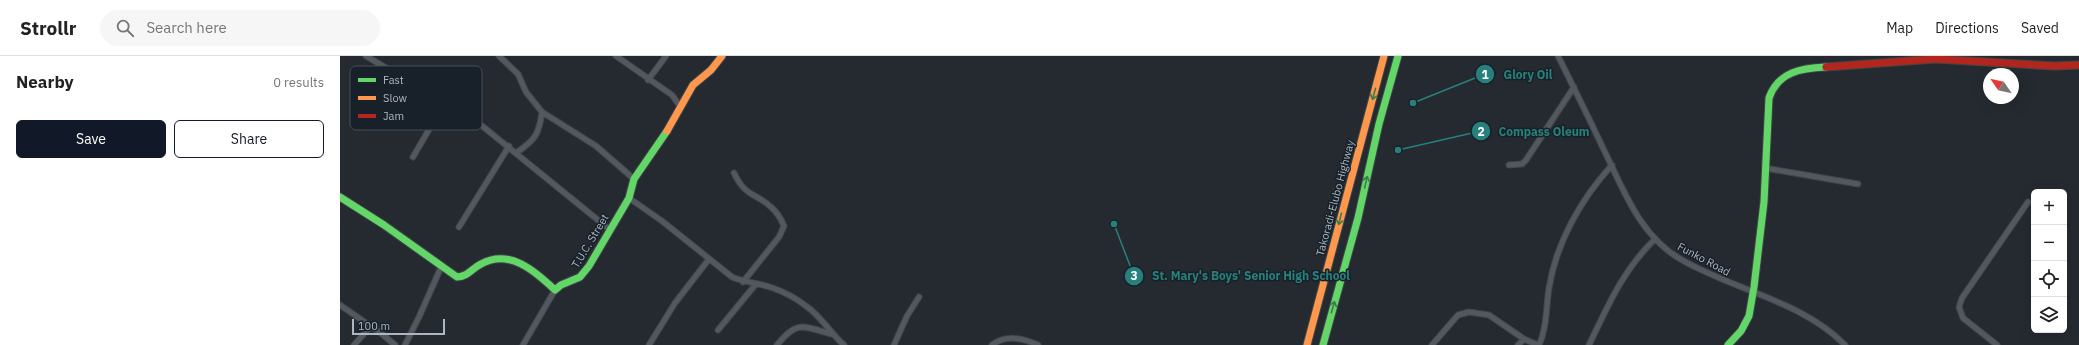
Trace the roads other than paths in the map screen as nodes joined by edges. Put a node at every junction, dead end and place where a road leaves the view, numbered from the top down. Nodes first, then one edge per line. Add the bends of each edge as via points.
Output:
1 (366, 56) edge
2 (499, 56) edge
3 (509, 56) edge
4 (616, 56) edge
5 (666, 56) edge
6 (722, 56) edge
7 (1384, 56) edge
8 (1398, 56) edge
9 (1558, 56) edge
10 (509, 63) junction
11 (2079, 65) edge
12 (383, 66) edge
13 (648, 80) junction
14 (1574, 87) junction
15 (680, 106) junction
16 (542, 112) junction
17 (482, 126) edge
18 (429, 130) edge
19 (508, 146) junction
20 (516, 153) junction
21 (413, 157) dead end
22 (1612, 165) junction
23 (1508, 166) dead end
24 (1765, 168) junction
25 (734, 173) dead end
26 (634, 179) junction
27 (1858, 184) dead end
28 (340, 197) edge
29 (629, 198) junction
30 (2028, 202) dead end
31 (459, 227) dead end
32 (609, 229) junction
33 (1655, 239) junction
34 (709, 259) junction
35 (442, 265) junction
36 (743, 282) junction
37 (756, 284) junction
38 (554, 290) junction
39 (1752, 293) junction
40 (919, 297) dead end
41 (340, 305) edge
42 (371, 326) junction
43 (718, 330) dead end
44 (831, 334) junction
45 (1524, 339) junction
46 (354, 345) edge
47 (395, 345) edge
48 (405, 345) edge
49 (523, 345) edge
50 (649, 345) edge
51 (777, 345) edge
52 (844, 345) edge
53 (894, 345) edge
54 (992, 345) edge
55 (1038, 345) edge
56 (1307, 345) edge
57 (1323, 345) edge
58 (1432, 345) edge
59 (1518, 345) edge
60 (1538, 345) edge
61 (1589, 345) edge
62 (1728, 345) edge
63 (1845, 345) edge
64 (1997, 345) edge

1 - 12 street
2 - 10 street
3 - 10 street
4 - 13 street
5 - 13 street
6 - 15 main road via 711,70 693,85
7 -> 56 main road, Takoradi-Elubo Highway
57 -> 8 main road
9 - 14 street, Funko Road
10 - 16 street via 518,74 532,102
11 - 24 main road via 2054,66 1934,59 1807,68 1797,71 1787,75 1771,92
13 - 15 street via 672,95
14 - 22 street, Funko Road
14 - 23 street via 1526,160 1522,164
15 - 26 main road via 662,140
16 - 20 street via 538,134 531,143
16 - 26 street via 596,146
17 - 19 street
18 - 21 street
19 - 20 street
19 - 31 street
20 - 32 street
22 - 33 street, Funko Road via 1630,206
22 - 60 street via 1587,197 1566,233 1552,273 1544,335
24 - 27 street
24 - 39 main road via 1764,202
25 - 36 street via 747,192 772,208 784,226 779,237
26 - 29 main road, T.U.C. Street
28 - 35 main road
29 - 32 main road, T.U.C. Street
29 - 34 street
30 - 64 street via 1962,298 1959,307 1963,318
32 - 38 main road, T.U.C. Street via 589,266 580,277
33 - 39 street, Funko Road via 1682,260
33 - 61 street via 1636,261 1611,298
34 - 36 street via 732,277
34 - 50 street via 675,303
35 - 38 main road via 457,277 465,277 479,264 494,257 509,259 524,264
35 - 48 street
36 - 37 street
37 - 43 street
37 - 44 street via 773,288 806,306 824,323
38 - 49 street
39 - 62 main road via 1749,316
39 - 63 street, Funko Road via 1806,317
40 - 53 street
41 - 42 street
42 - 46 street
42 - 47 street
44 - 51 street via 801,326 788,332
44 - 52 street
45 - 58 street via 1489,315 1463,312
45 - 59 street
45 - 60 street
54 - 55 street via 1004,339 1015,338

